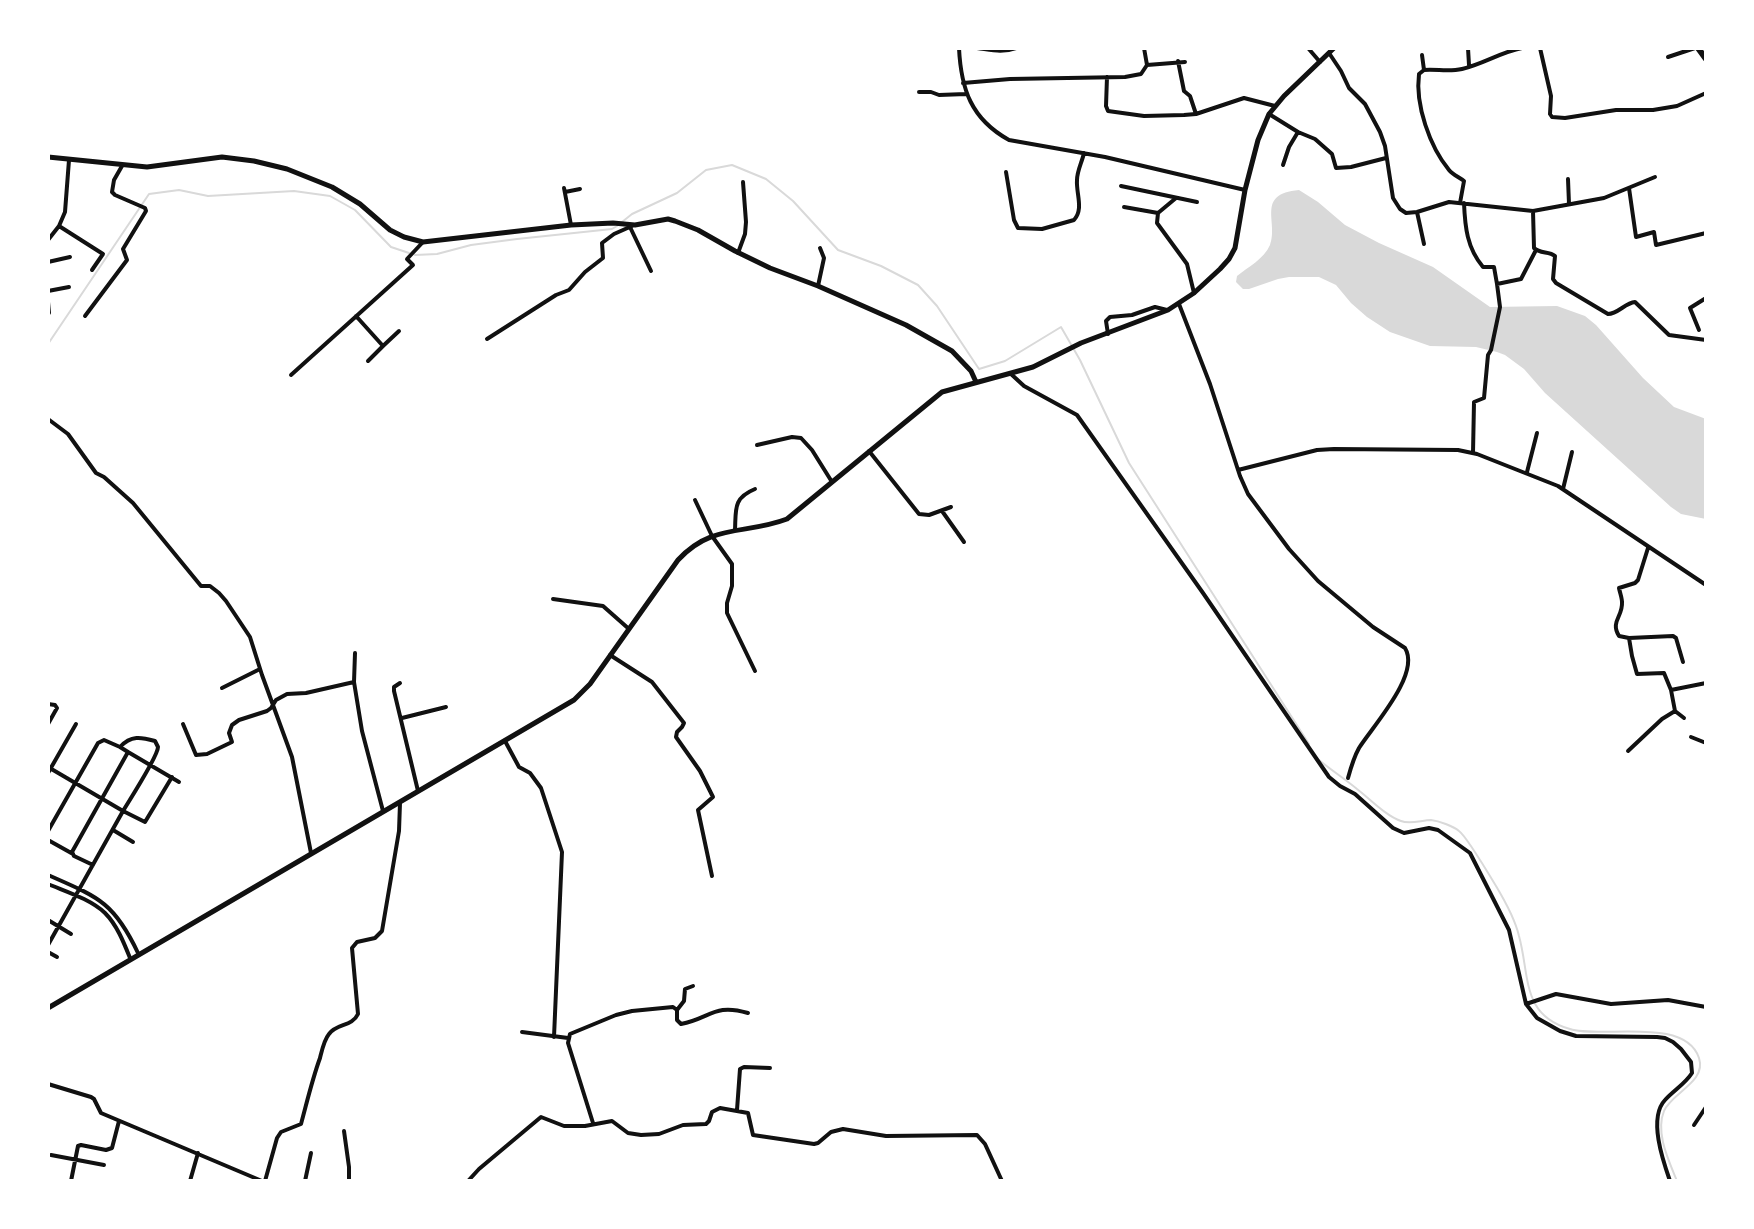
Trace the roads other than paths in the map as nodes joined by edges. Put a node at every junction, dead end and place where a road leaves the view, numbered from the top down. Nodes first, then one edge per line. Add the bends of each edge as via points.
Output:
1 (959, 48) edge
2 (977, 48) edge
3 (1016, 48) edge
4 (1144, 48) edge
5 (1308, 48) edge
6 (1468, 48) edge
7 (1522, 48) edge
8 (1540, 48) edge
9 (1697, 48) edge
10 (1332, 50) edge
11 (1422, 55) dead end
12 (1668, 57) dead end
13 (1706, 59) edge
14 (1178, 61) junction
15 (1185, 62) dead end
16 (1320, 62) junction
17 (1147, 65) junction
18 (1469, 67) junction
19 (1424, 70) junction
20 (1107, 77) junction
21 (963, 83) junction
22 (919, 92) dead end
23 (1706, 93) edge
24 (966, 94) junction
25 (1275, 106) junction
26 (1196, 114) junction
27 (1269, 114) junction
28 (1298, 132) junction
29 (1084, 153) junction
30 (48, 157) edge
31 (1386, 158) junction
32 (69, 160) junction
33 (1283, 165) dead end
34 (122, 166) junction
35 (1006, 172) dead end
36 (1655, 177) dead end
37 (1568, 179) dead end
38 (743, 182) dead end
39 (1121, 186) dead end
40 (1629, 188) junction
41 (580, 189) dead end
42 (1245, 190) junction
43 (1176, 198) junction
44 (1197, 202) dead end
45 (1462, 203) junction
46 (1569, 204) junction
47 (1124, 207) dead end
48 (1533, 211) junction
49 (1417, 212) junction
50 (1158, 213) junction
51 (571, 225) junction
52 (630, 225) junction
53 (59, 226) junction
54 (1706, 233) edge
55 (48, 240) edge
56 (423, 242) junction
57 (1424, 244) dead end
58 (820, 248) dead end
59 (1536, 250) junction
60 (738, 253) junction
61 (70, 257) dead end
62 (48, 262) edge
63 (92, 270) dead end
64 (651, 271) dead end
65 (1497, 284) junction
66 (818, 286) junction
67 (69, 287) dead end
68 (48, 291) edge
69 (1194, 293) junction
70 (1706, 298) edge
71 (48, 302) edge
72 (1179, 304) junction
73 (1168, 310) junction
74 (49, 313) edge
75 (85, 316) dead end
76 (356, 316) junction
77 (1699, 330) dead end
78 (399, 331) dead end
79 (1108, 334) junction
80 (487, 339) dead end
81 (1706, 340) edge
82 (383, 346) junction
83 (368, 361) dead end
84 (1011, 374) junction
85 (291, 375) dead end
86 (976, 382) junction
87 (48, 419) edge
88 (1537, 433) dead end
89 (757, 445) dead end
90 (869, 451) junction
91 (1572, 452) dead end
92 (1473, 453) junction
93 (1238, 470) junction
94 (1527, 472) junction
95 (832, 482) junction
96 (755, 489) dead end
97 (1563, 489) junction
98 (695, 500) dead end
99 (951, 507) dead end
100 (942, 511) junction
101 (735, 530) junction
102 (712, 536) junction
103 (964, 542) dead end
104 (1648, 548) junction
105 (1706, 585) edge
106 (553, 599) dead end
107 (629, 629) junction
108 (1629, 638) junction
109 (355, 653) dead end
110 (610, 655) junction
111 (1683, 662) dead end
112 (260, 669) junction
113 (755, 671) dead end
114 (354, 682) junction
115 (400, 683) dead end
116 (1706, 683) edge
117 (222, 688) dead end
118 (1671, 690) junction
119 (48, 704) edge
120 (274, 705) junction
121 (446, 707) dead end
122 (1675, 711) junction
123 (402, 718) junction
124 (1684, 718) dead end
125 (48, 724) edge
126 (76, 724) dead end
127 (183, 724) dead end
128 (1691, 737) dead end
129 (505, 741) junction
130 (1706, 743) edge
131 (120, 747) junction
132 (1628, 751) dead end
133 (128, 752) junction
134 (150, 764) junction
135 (49, 769) edge
136 (172, 777) junction
137 (1348, 778) dead end
138 (179, 782) dead end
139 (76, 783) junction
140 (418, 791) junction
141 (102, 800) junction
142 (400, 801) junction
143 (123, 811) junction
144 (383, 811) junction
145 (113, 830) junction
146 (48, 831) edge
147 (48, 840) edge
148 (133, 842) dead end
149 (311, 853) junction
150 (73, 854) junction
151 (93, 865) junction
152 (48, 875) edge
153 (712, 876) dead end
154 (48, 884) edge
155 (81, 889) junction
156 (75, 896) junction
157 (48, 920) edge
158 (59, 927) junction
159 (71, 934) dead end
160 (48, 945) edge
161 (48, 952) edge
162 (138, 953) junction
163 (57, 957) dead end
164 (130, 958) junction
165 (693, 986) dead end
166 (1526, 1004) junction
167 (1706, 1007) edge
168 (48, 1008) edge
169 (677, 1010) junction
170 (748, 1013) dead end
171 (522, 1032) dead end
172 (554, 1037) junction
173 (568, 1038) junction
174 (770, 1068) dead end
175 (48, 1084) edge
176 (1706, 1107) edge
177 (737, 1110) junction
178 (119, 1121) junction
179 (593, 1123) junction
180 (1694, 1125) dead end
181 (344, 1131) dead end
182 (198, 1153) junction
183 (311, 1153) dead end
184 (51, 1155) dead end
185 (75, 1160) junction
186 (104, 1165) dead end
187 (71, 1181) edge
188 (190, 1181) edge
189 (264, 1181) edge
190 (305, 1181) edge
191 (349, 1181) edge
192 (468, 1181) edge
193 (1002, 1181) edge
194 (1670, 1181) edge

1 - 21 street
2 - 3 street
4 - 17 street
5 - 16 street
6 - 18 street
7 - 18 street
8 - 23 street via 1552,117 1653,110
9 - 12 street
9 - 13 main road
10 - 16 street
10 - 31 street via 1349,88 1374,121
11 - 19 street
14 - 15 street
14 - 17 street
14 - 26 street
16 - 25 street
17 - 20 street via 1141,74
18 - 19 street
19 - 45 street via 1418,86 1426,130 1450,171 1464,181
20 - 21 street
20 - 26 street via 1108,111
21 - 24 street
22 - 24 street
24 - 29 street via 987,123 1009,140
25 - 26 street via 1244,98
25 - 27 street
27 - 28 street
27 - 42 street
28 - 31 street via 1332,154 1336,168
28 - 33 street
29 - 35 street via 1077,181 1078,217 1042,229 1018,228
29 - 42 street
30 - 32 street
31 - 49 street via 1396,205 1406,213
32 - 34 street
32 - 53 street
34 - 56 street via 222,157 287,169 351,197 390,230
34 - 75 street via 112,192 145,208 144,214 123,249 127,260
36 - 40 street
37 - 46 street
38 - 60 street via 746,222
39 - 43 street
40 - 46 street
40 - 54 street via 1636,237 1654,232 1656,245
41 - 51 street via 565,190
42 - 69 street via 1235,248
43 - 44 street
43 - 50 street
45 - 48 street
45 - 49 street
45 - 65 street via 1474,256 1483,267 1494,267
46 - 48 street
47 - 50 street
48 - 59 street
49 - 57 street
50 - 69 street via 1157,225 1184,259
51 - 52 street
51 - 56 street
52 - 60 street via 668,219
52 - 64 street
52 - 80 street via 605,239 603,258 569,290
53 - 55 street
53 - 63 street via 103,254
56 - 76 street via 407,259 413,265
58 - 66 street via 824,258
59 - 65 street via 1521,279
59 - 81 street via 1555,256 1556,283 1604,312 1611,314 1635,302 1669,335
60 - 66 street
61 - 62 street
65 - 92 street via 1500,307 1484,398 1474,402
66 - 86 street via 885,314 952,351
67 - 68 street
69 - 72 street
70 - 77 street via 1690,308
71 - 74 street
72 - 73 street
72 - 93 street
73 - 79 street
73 - 79 street via 1155,307 1110,317
76 - 82 street
76 - 85 street
78 - 82 street
79 - 84 street
82 - 83 street
84 - 86 street
84 - 166 street via 1077,415 1329,777 1393,828 1404,833 1438,830 1470,853 1509,930
86 - 90 street via 942,392
87 - 112 street via 68,434 96,473 133,503 201,586 210,586 226,601 248,633
88 - 94 street
89 - 95 street via 801,438
90 - 95 street
90 - 100 street via 919,514
91 - 97 street
92 - 93 street via 1317,450
92 - 94 street
93 - 137 street via 1255,505 1318,581 1408,653 1396,696 1358,751
94 - 97 street
95 - 101 street via 787,519
96 - 101 street via 737,503
97 - 104 street
98 - 102 street
99 - 100 street
100 - 103 street
101 - 102 street
102 - 107 street via 678,560
102 - 113 street via 732,564 727,613
104 - 105 street
104 - 108 street via 1638,580 1619,588 1622,606 1616,633
106 - 107 street via 603,606
107 - 110 street
108 - 111 street via 1673,636
108 - 118 street via 1637,674 1664,673
109 - 114 street
110 - 129 street via 574,700
110 - 153 street via 652,682 684,723 676,737 713,797 698,810
112 - 117 street
112 - 120 street
114 - 120 street via 287,694
114 - 144 street
115 - 123 street via 394,691
116 - 118 street
118 - 122 street
119 - 125 street via 57,708
120 - 127 street via 239,720 229,729 232,742 202,756 196,755
120 - 149 street via 292,757
121 - 123 street
122 - 124 street
122 - 132 street
123 - 140 street
126 - 135 street
128 - 130 street
129 - 140 street
129 - 172 street via 519,767 541,788 562,852
131 - 133 street
131 - 134 street via 140,736 155,741
131 - 139 street via 101,740
133 - 134 street
133 - 141 street
134 - 136 street
134 - 143 street
135 - 139 street
136 - 138 street
136 - 143 street via 145,822
139 - 141 street
139 - 146 street
140 - 142 street
141 - 143 street
141 - 150 street
142 - 144 street
142 - 189 street via 382,931 352,948 357,1018 327,1037 301,1124 277,1138
143 - 145 street
144 - 149 street
145 - 148 street
145 - 151 street
147 - 150 street
149 - 162 street
150 - 151 street
151 - 155 street
152 - 155 street
154 - 156 street
155 - 156 street
155 - 162 street via 118,917
156 - 158 street
156 - 164 street via 105,913
157 - 158 street
158 - 159 street
158 - 160 street
161 - 163 street
162 - 164 street
164 - 168 street
165 - 169 street via 685,989
166 - 167 street via 1556,994 1611,1004 1668,1000
166 - 194 street via 1537,1018 1576,1036 1657,1037 1681,1049 1692,1073 1662,1103 1659,1122
169 - 170 street via 681,1024 724,1009
169 - 173 street via 616,1015
171 - 172 street
172 - 173 street
173 - 179 street
174 - 177 street via 740,1069
175 - 178 street via 91,1097 101,1113
176 - 180 street
177 - 179 street via 715,1109 706,1124 653,1135 633,1135 612,1121
177 - 193 street via 749,1114 753,1135 814,1144 843,1129 886,1136 977,1135
178 - 182 street
178 - 185 street via 112,1148 81,1145
179 - 192 street via 564,1126 538,1118
181 - 191 street
182 - 188 street
182 - 189 street
183 - 190 street
184 - 185 street
185 - 186 street
185 - 187 street

